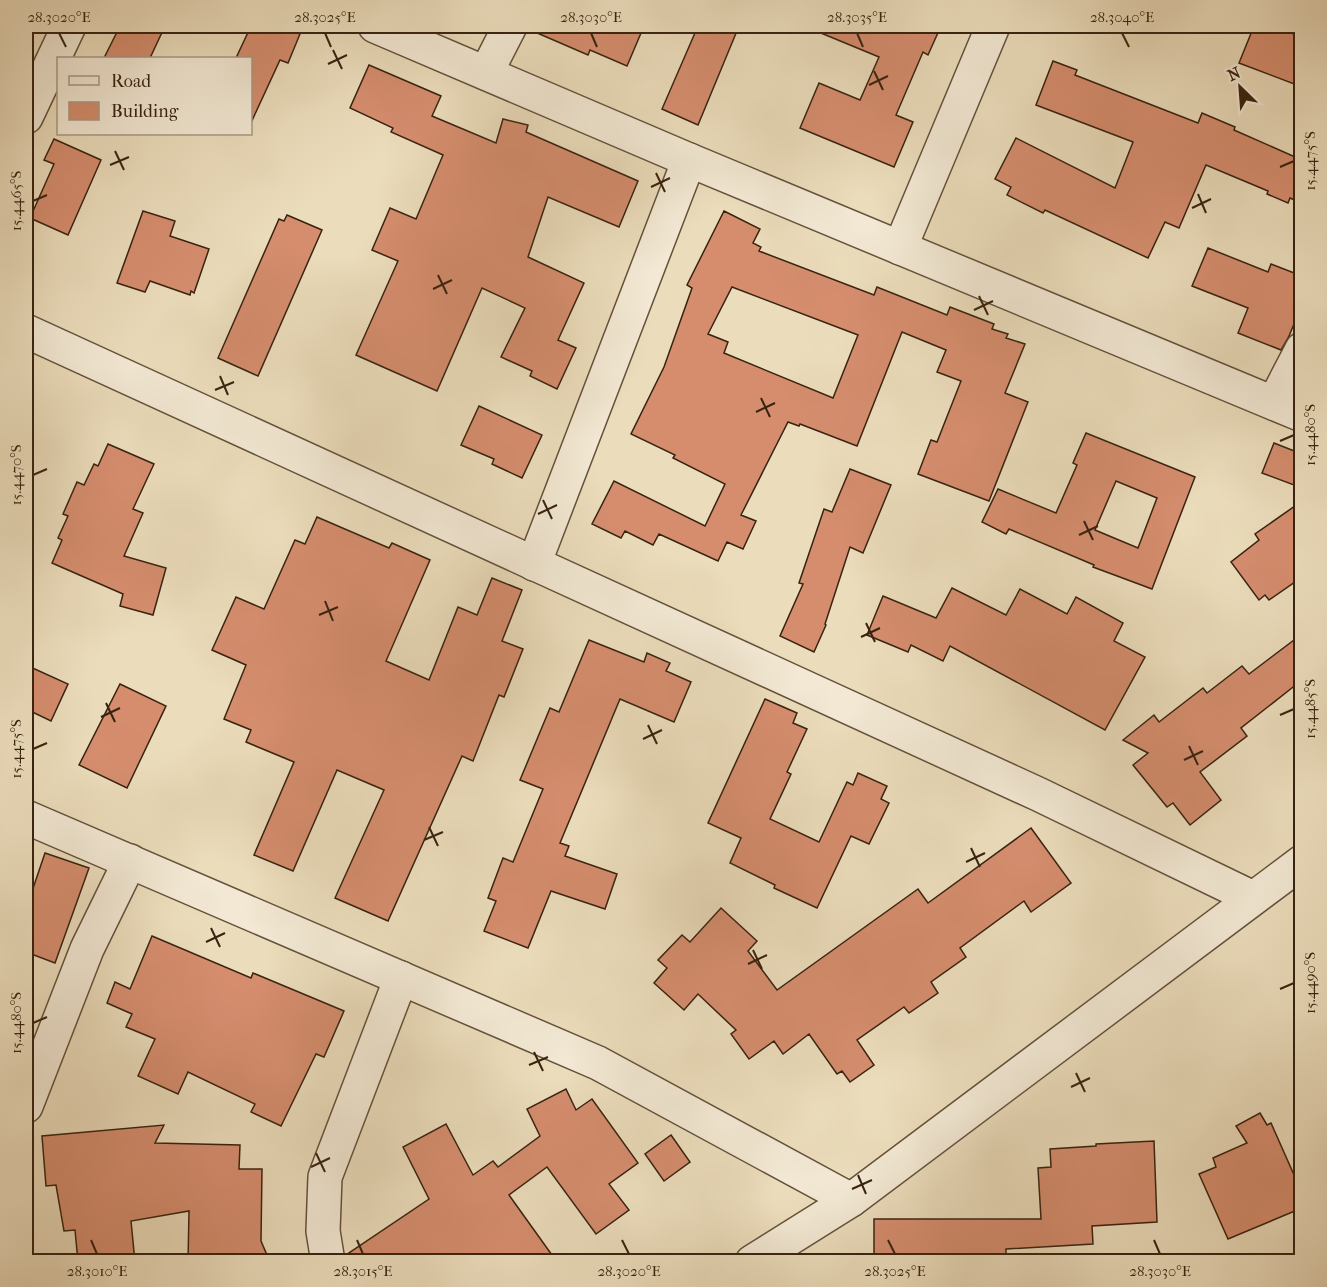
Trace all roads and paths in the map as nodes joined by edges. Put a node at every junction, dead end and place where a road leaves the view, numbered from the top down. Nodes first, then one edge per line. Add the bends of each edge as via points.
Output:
1 (69, 26) edge
2 (375, 26) edge
3 (510, 26) edge
4 (993, 26) edge
5 (486, 73) junction
6 (26, 117) edge
7 (689, 160) junction
8 (900, 248) junction
9 (26, 331) edge
10 (1302, 349) edge
11 (1288, 409) edge
12 (534, 564) junction
13 (26, 817) edge
14 (130, 861) junction
15 (1302, 862) edge
16 (1253, 898) junction
17 (401, 978) junction
18 (26, 1106) edge
19 (850, 1200) junction
20 (328, 1262) edge
21 (752, 1262) edge

1 - 6 street
2 - 5 street
3 - 5 street
4 - 8 street
5 - 7 street
7 - 8 street
7 - 12 street
8 - 11 street
9 - 12 street
10 - 11 street
12 - 16 street via 1038,794
13 - 14 street
14 - 17 street
14 - 18 street via 87,949
15 - 16 street
16 - 19 street
17 - 19 street via 598,1063
17 - 20 street via 325,1177 323,1231
19 - 21 street

